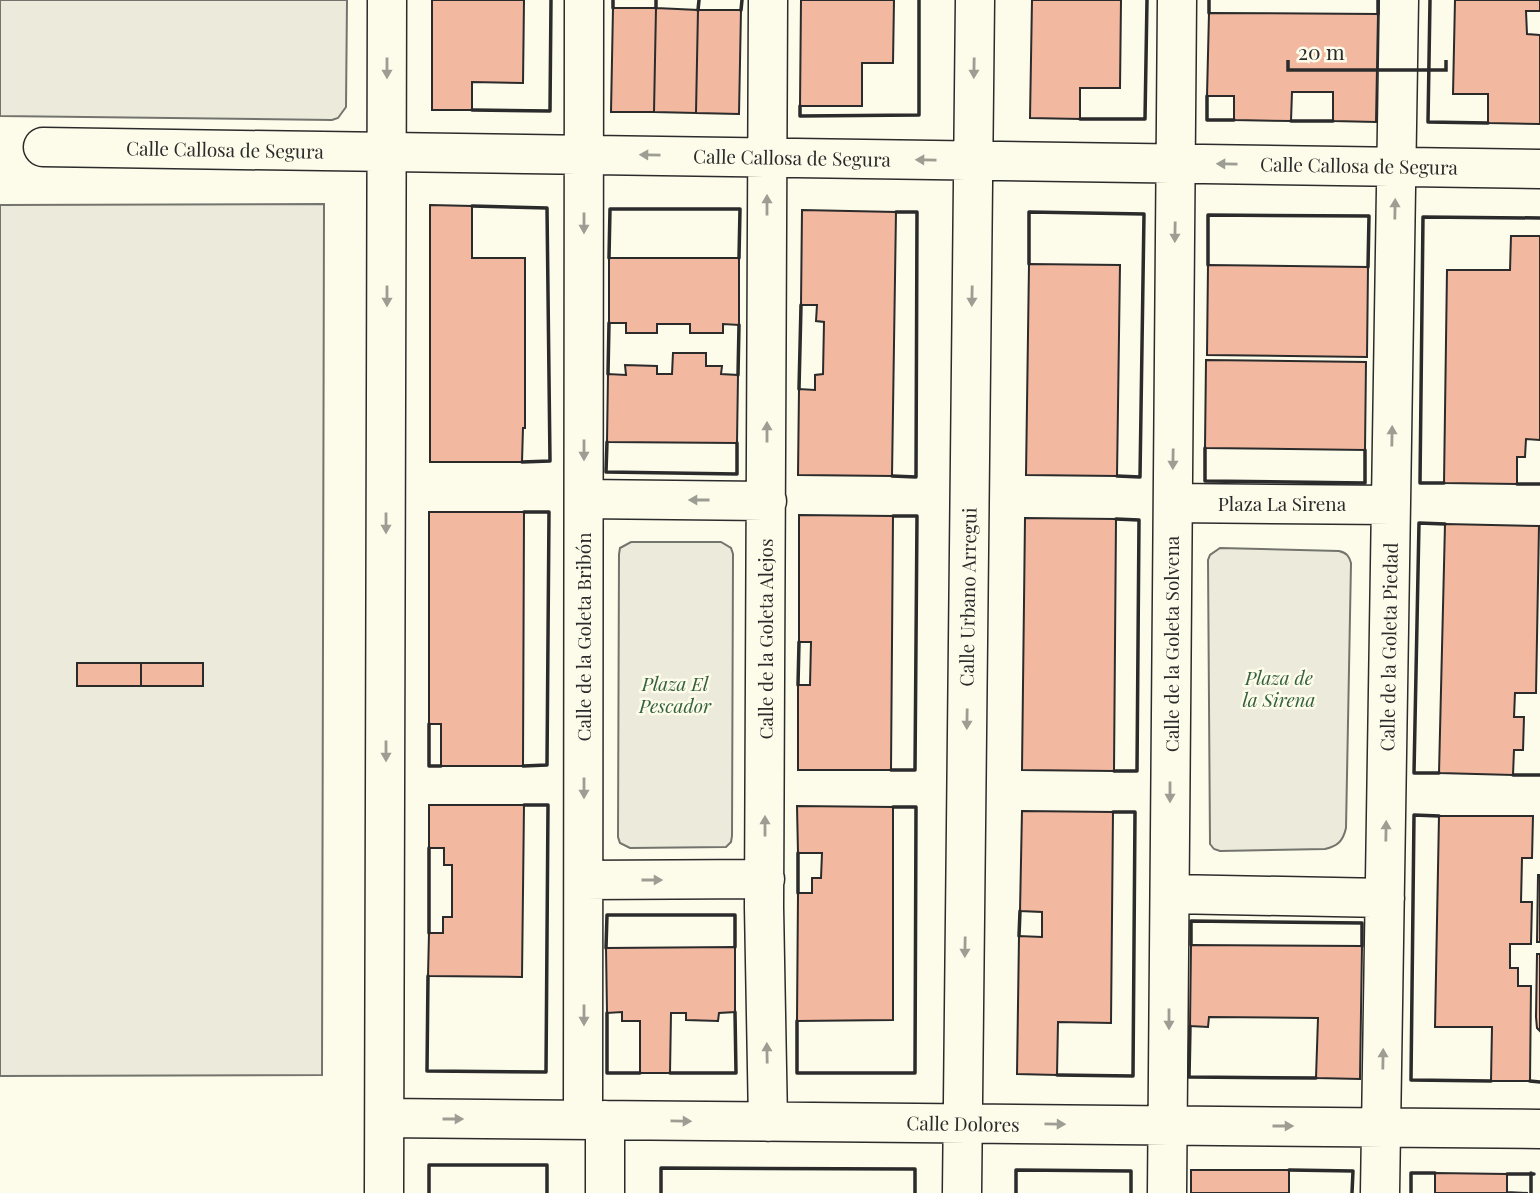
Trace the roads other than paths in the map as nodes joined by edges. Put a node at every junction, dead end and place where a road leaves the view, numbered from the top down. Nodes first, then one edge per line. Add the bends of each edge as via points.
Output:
1 (387, 0) edge
2 (584, 0) edge
3 (768, 0) edge
4 (975, 0) edge
5 (1177, 0) edge
6 (1399, 0) edge
7 (43, 147) dead end
8 (387, 151) junction
9 (584, 155) junction
10 (767, 157) junction
11 (973, 160) junction
12 (1176, 163) junction
13 (1396, 166) junction
14 (1540, 169) edge
15 (584, 499) junction
16 (767, 501) junction
17 (1173, 503) junction
18 (1391, 505) junction
19 (765, 879) junction
20 (584, 880) junction
21 (1170, 894) junction
22 (1385, 898) junction
23 (385, 1118) junction
24 (594, 1120) junction
25 (768, 1122) junction
26 (963, 1124) junction
27 (1168, 1125) junction
28 (1382, 1127) junction
29 (1540, 1129) edge
30 (384, 1193) edge
31 (605, 1193) edge
32 (962, 1193) edge
33 (1167, 1193) edge
34 (1380, 1193) edge

1 -> 8 street
2 - 9 street, Calle de la Goleta Bribón
3 - 10 street, Calle de la Goleta Alejos
4 -> 11 street, Calle Urbano Arregui
5 - 12 street, Calle de la Goleta Solvena
6 - 13 street, Calle de la Goleta Piedad
7 - 8 street, Calle Callosa de Segura
8 - 9 street, Calle Callosa de Segura
8 -> 23 street
10 -> 9 street, Calle Callosa de Segura
9 -> 15 street, Calle de la Goleta Bribón
11 -> 10 street, Calle Callosa de Segura
16 -> 10 street, Calle de la Goleta Alejos
11 - 12 street, Calle Callosa de Segura
11 -> 26 street, Calle Urbano Arregui
13 -> 12 street, Calle Callosa de Segura
12 -> 17 street, Calle de la Goleta Solvena
13 - 14 street, Calle Callosa de Segura
18 -> 13 street, Calle de la Goleta Piedad
16 -> 15 street
15 -> 20 street, Calle de la Goleta Bribón
19 -> 16 street, Calle de la Goleta Alejos
17 - 18 street, Plaza La Sirena
17 -> 21 street, Calle de la Goleta Solvena
22 -> 18 street, Calle de la Goleta Piedad
20 -> 19 street
25 -> 19 street, Calle de la Goleta Alejos
20 -> 24 street, Calle de la Goleta Bribón
21 - 22 street
21 -> 27 street, Calle de la Goleta Solvena
28 -> 22 street, Calle de la Goleta Piedad
23 -> 24 street, Calle Dolores
23 - 30 street
24 -> 25 street, Calle Dolores
24 - 31 street, Calle de la Goleta Bribón
25 - 26 street, Calle Dolores
26 -> 27 street, Calle Dolores
26 - 32 street, Calle Urbano Arregui
27 -> 28 street, Calle Dolores
27 - 33 street, Calle de la Goleta Solvena
28 - 29 street, Calle Dolores
28 - 34 street, Calle de la Goleta Piedad

